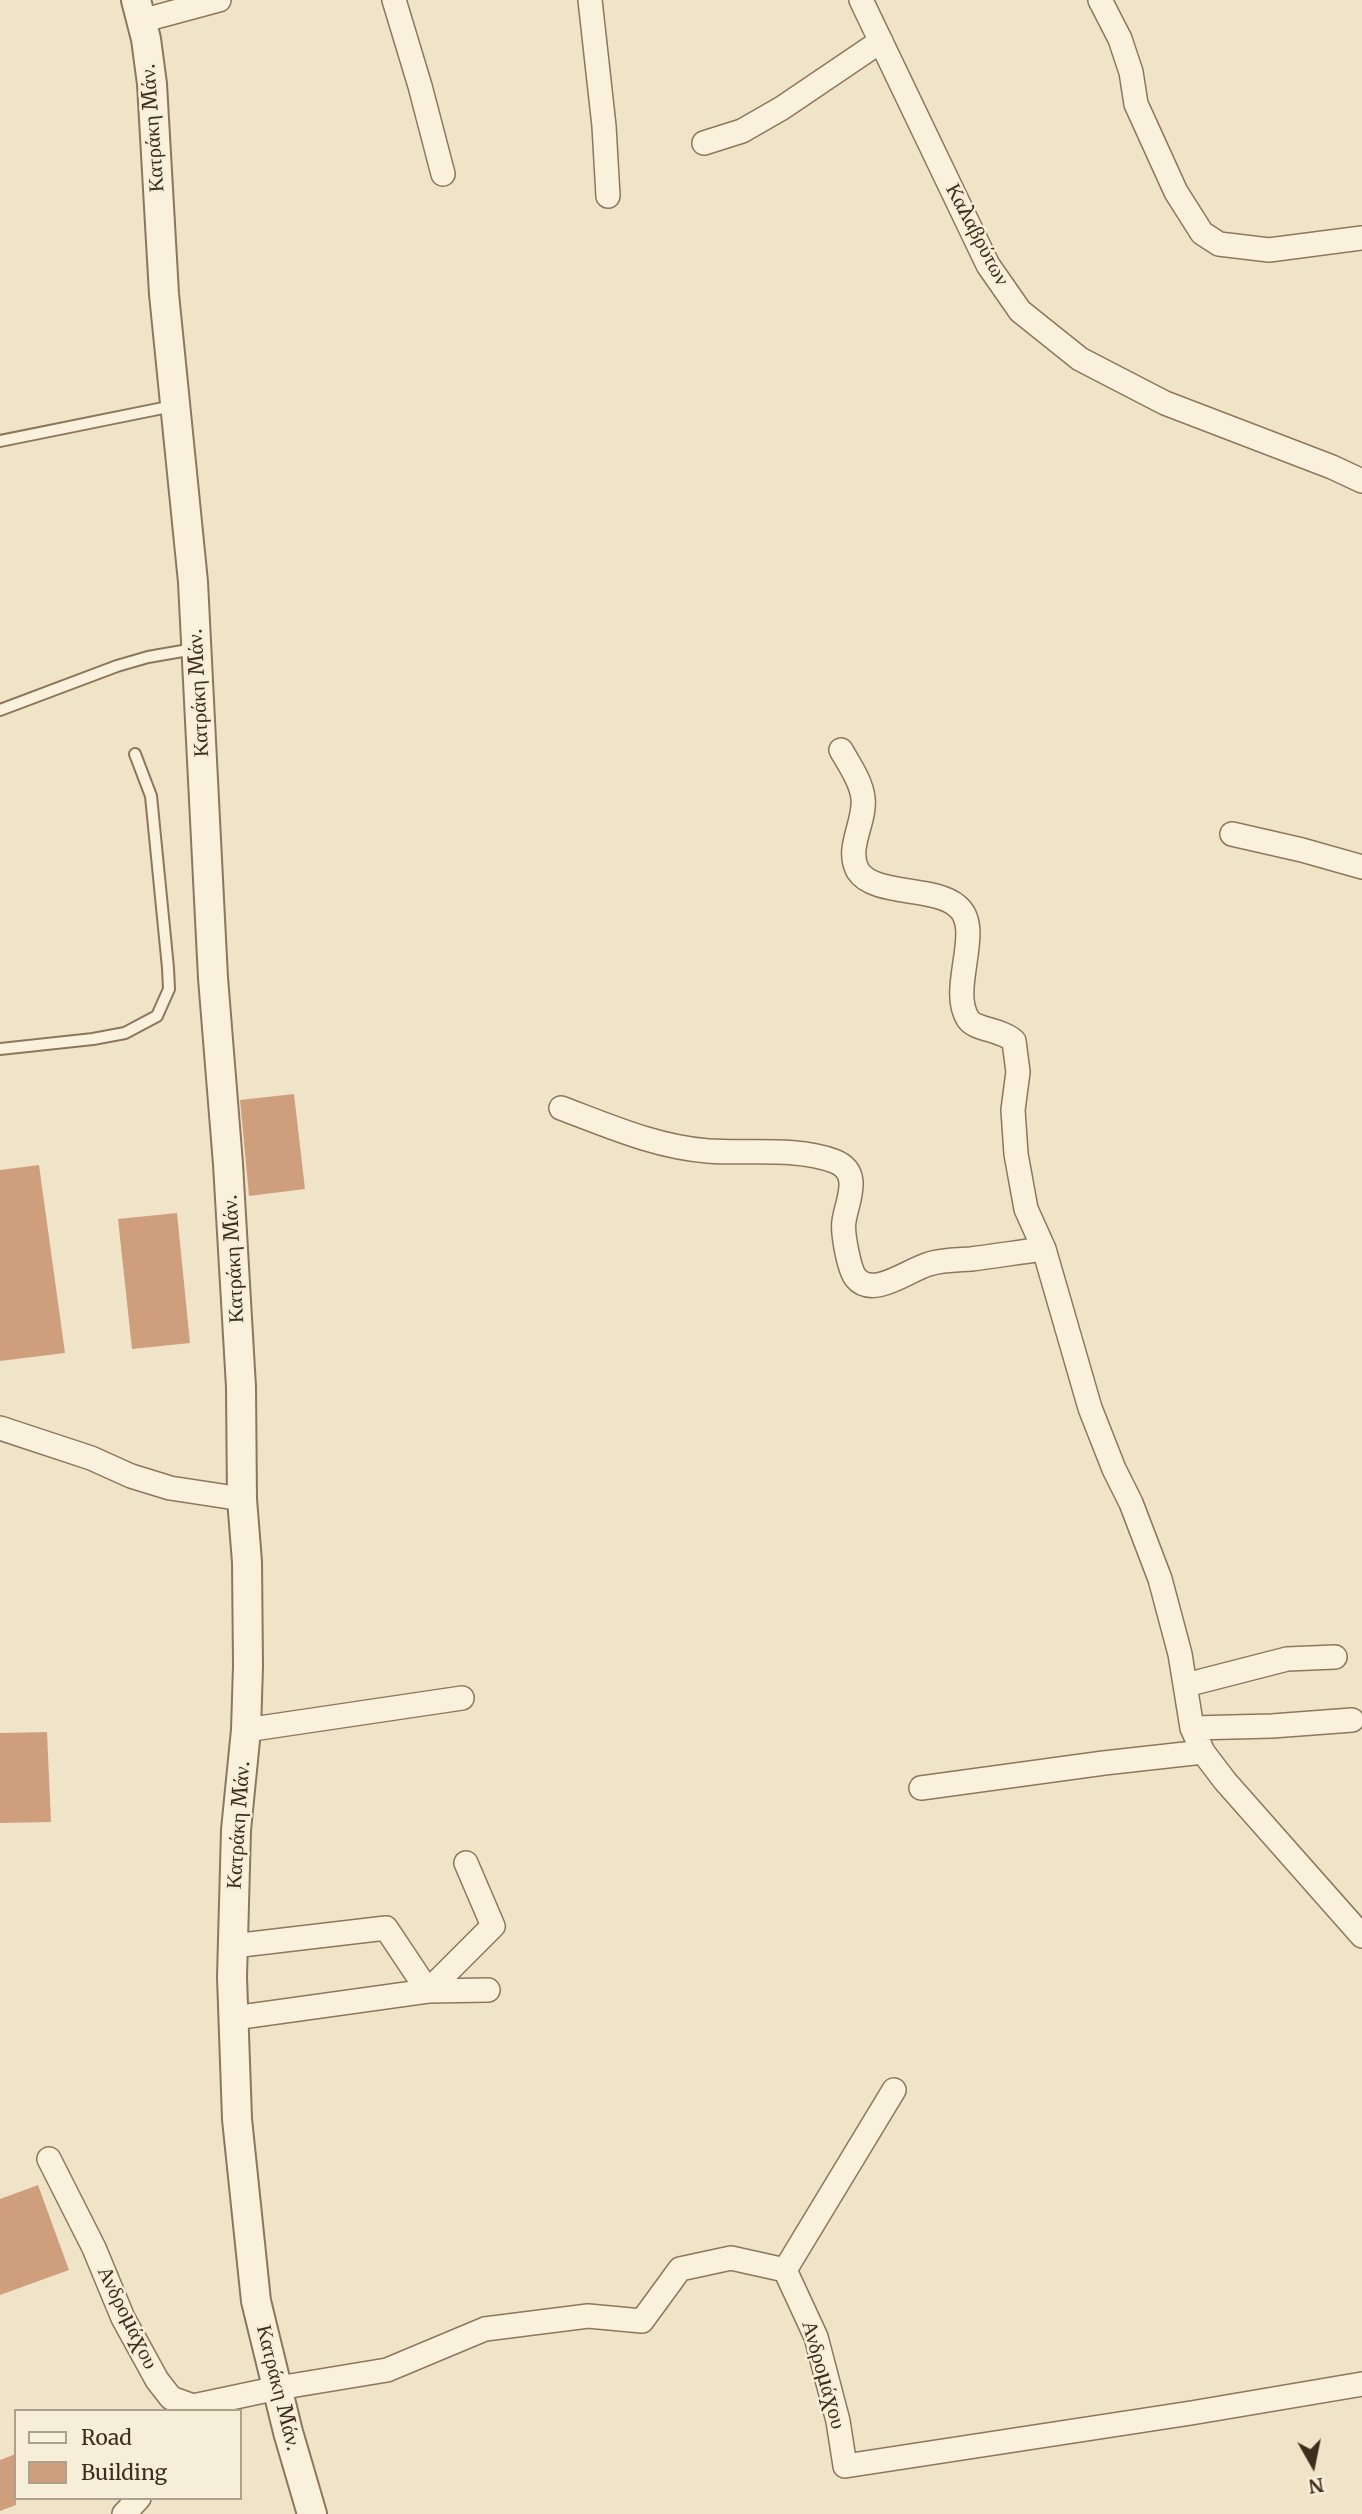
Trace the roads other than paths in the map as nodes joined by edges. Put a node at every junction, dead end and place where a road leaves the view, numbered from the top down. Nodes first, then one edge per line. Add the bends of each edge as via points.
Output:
1 (219, 0) edge
2 (394, 0) edge
3 (590, 0) edge
4 (861, 0) edge
5 (1100, 0) edge
6 (139, 10) edge
7 (881, 41) junction
8 (704, 143) dead end
9 (443, 174) dead end
10 (608, 196) dead end
11 (1362, 238) edge
12 (176, 406) junction
13 (0, 441) edge
14 (1362, 481) edge
15 (196, 648) junction
16 (0, 710) edge
17 (841, 750) dead end
18 (135, 754) dead end
19 (1232, 834) dead end
20 (1362, 867) edge
21 (0, 1049) edge
22 (561, 1108) dead end
23 (1044, 1249) junction
24 (0, 1428) edge
25 (242, 1499) junction
26 (1335, 1657) dead end
27 (1186, 1685) junction
28 (462, 1698) dead end
29 (1352, 1720) dead end
30 (1192, 1728) junction
31 (246, 1730) junction
32 (1203, 1752) junction
33 (921, 1788) dead end
34 (466, 1863) dead end
35 (1362, 1936) edge
36 (233, 1946) junction
37 (488, 1990) dead end
38 (428, 1991) junction
39 (234, 2018) junction
40 (894, 2090) dead end
41 (49, 2159) dead end
42 (785, 2270) junction
43 (1362, 2384) edge
44 (278, 2388) junction
45 (168, 2404) edge
46 (137, 2500) edge
47 (124, 2514) edge
48 (312, 2514) edge

1 - 6 street
2 - 9 street
3 - 10 street
4 - 7 street, Καλαβρύτων
5 - 11 street via 1120,39 1141,116 1176,192 1202,233 1219,244 1269,250
6 - 12 street, Κατράκη Μάν. via 152,84 160,240
7 - 8 street via 762,120
7 - 14 street, Καλαβρύτων via 988,265 1020,311 1080,359 1165,403
12 - 13 lane
12 - 15 street, Κατράκη Μάν.
15 - 16 lane via 117,666
15 - 25 street, Κατράκη Μάν. via 241,1387
17 - 23 street via 863,796 854,847 858,870 870,882 954,903 966,917 960,992 972,1024 1006,1033 1014,1041 1016,1154 1026,1209
18 - 21 lane via 151,796 168,968 169,989 157,1016 125,1033
19 - 20 street
22 - 23 street via 668,1146 790,1153 839,1163 853,1187 843,1224 847,1251 855,1278 874,1286 929,1264
23 - 27 street via 1090,1408 1160,1579
24 - 25 street via 170,1488
25 - 31 street, Κατράκη Μάν. via 247,1562
26 - 27 street via 1287,1659
27 - 30 street
28 - 31 street
29 - 30 street
30 - 32 street
31 - 36 street, Κατράκη Μάν. via 236,1830
32 - 33 street
32 - 35 street
34 - 38 street via 493,1926
36 - 38 street via 386,1928
36 - 39 street, Κατράκη Μάν.
37 - 38 street
38 - 39 street
39 - 44 street, Κατράκη Μάν. via 246,2221 256,2301
40 - 42 street
41 - 45 street, Ανδρομάχου via 94,2248 122,2318
42 - 43 street, Ανδρομάχου via 816,2337 845,2466
42 - 44 street, Ανδρομάχου via 731,2258 680,2269 642,2321 588,2316 485,2329 387,2371
44 - 45 street, Ανδρομάχου via 193,2406
44 - 48 street, Κατράκη Μάν.
46 - 47 street

